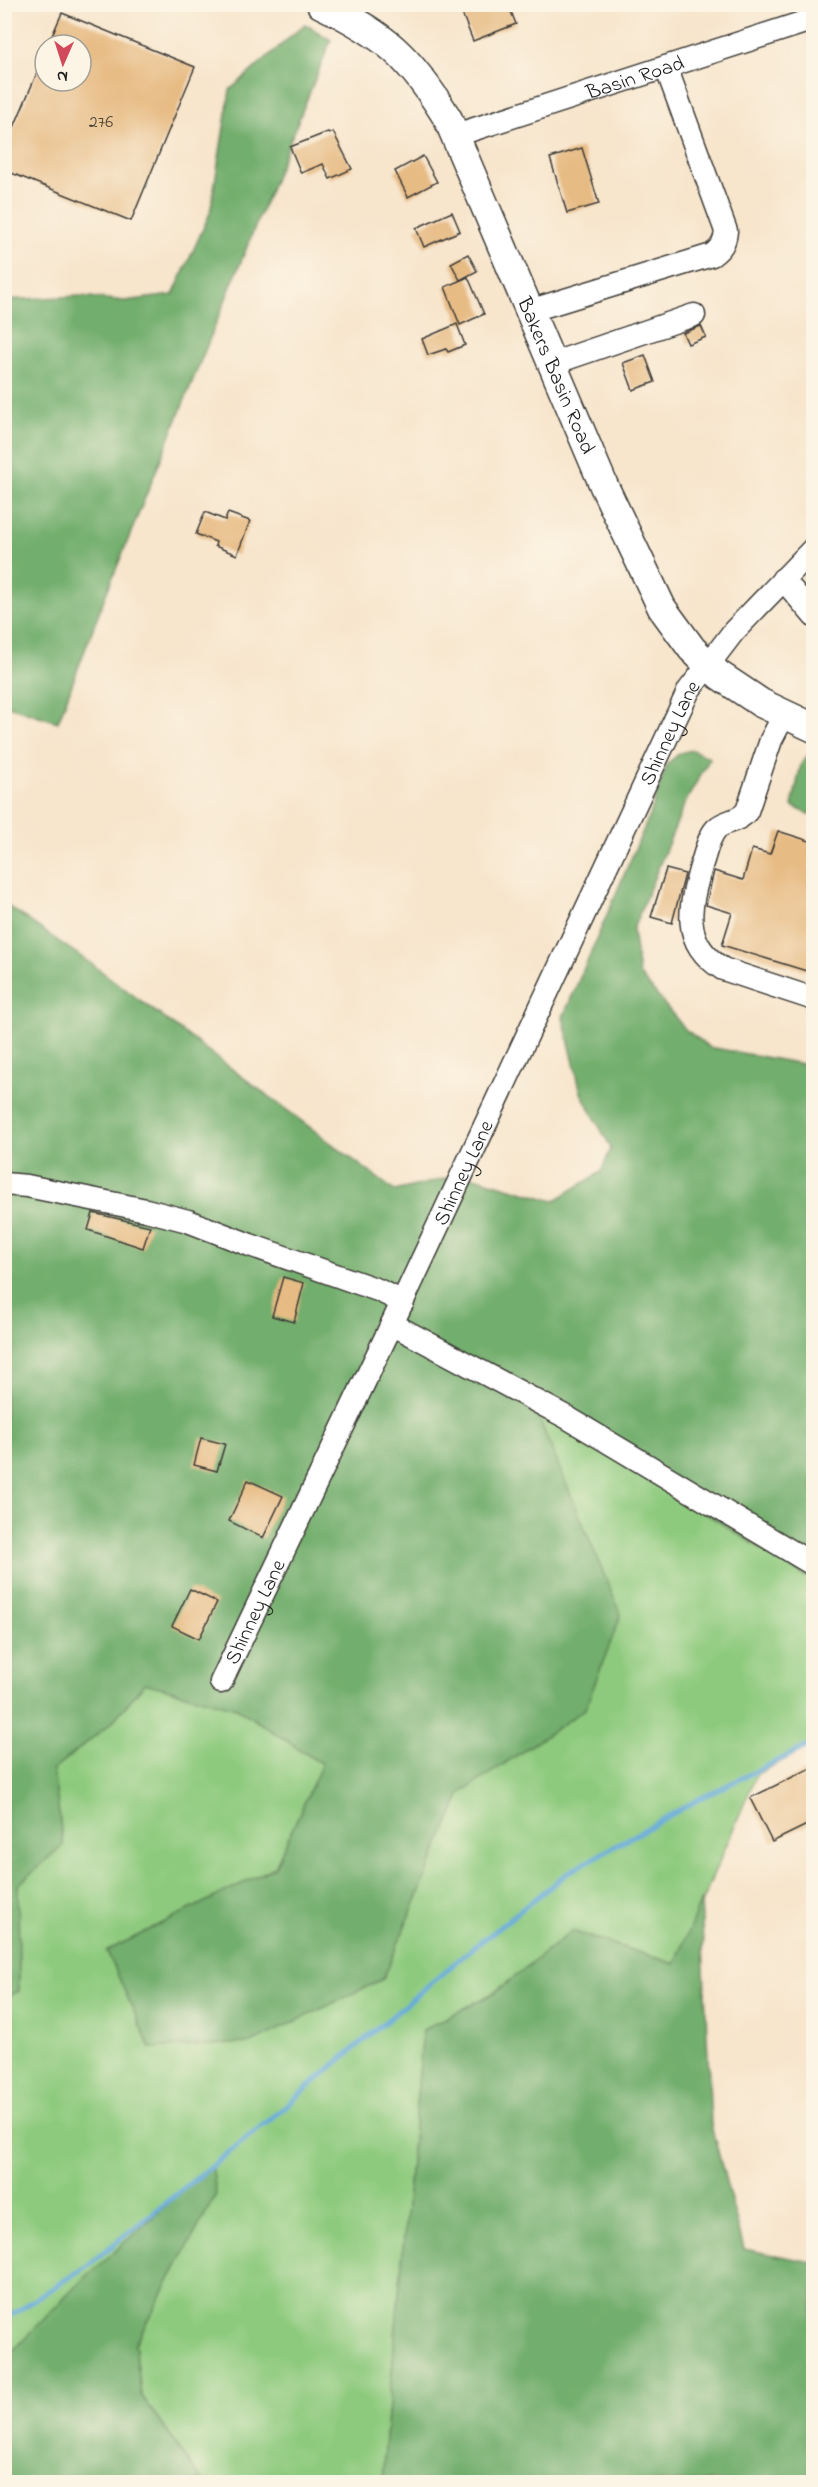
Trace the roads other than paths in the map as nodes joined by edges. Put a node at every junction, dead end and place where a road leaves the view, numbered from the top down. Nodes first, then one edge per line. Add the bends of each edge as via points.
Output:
1 (321, 4) edge
2 (813, 19) edge
3 (666, 66) junction
4 (456, 135) junction
5 (530, 311) junction
6 (694, 315) dead end
7 (551, 364) junction
8 (813, 548) edge
9 (783, 579) junction
10 (813, 616) edge
11 (707, 664) junction
12 (784, 715) junction
13 (813, 728) edge
14 (813, 999) edge
15 (4, 1184) edge
16 (403, 1302) junction
17 (392, 1324) junction
18 (813, 1565) edge
19 (221, 1682) dead end

1 - 4 main road, Bakers Basin Road via 389,43 420,77
2 - 3 street, Basin Road
3 - 4 street, Basin Road
3 - 5 street via 726,231 721,249
4 - 5 main road, Bakers Basin Road
5 - 7 main road, Bakers Basin Road
6 - 7 street
7 - 11 main road, Bakers Basin Road via 662,608
8 - 9 street, Shinney Lane
9 - 10 street
9 - 11 street, Shinney Lane
11 - 12 main road, Bakers Basin Road via 740,691
11 - 16 street, Shinney Lane via 689,690
12 - 13 main road, Bakers Basin Road
12 - 14 street via 747,811 740,819 718,828 709,841 691,902 691,928 702,952 723,969
15 - 16 street via 188,1221
16 - 17 street, Shinney Lane
17 - 18 street via 568,1418
17 - 19 street, Shinney Lane

